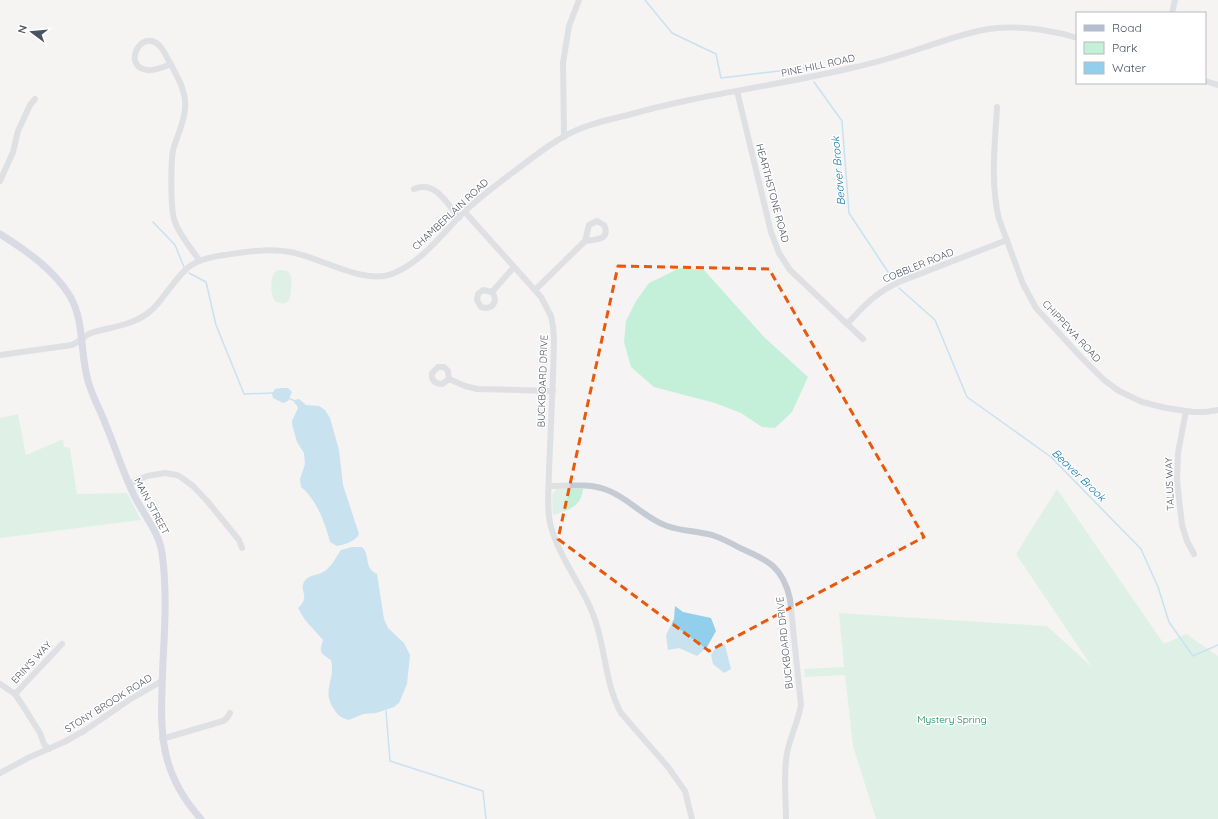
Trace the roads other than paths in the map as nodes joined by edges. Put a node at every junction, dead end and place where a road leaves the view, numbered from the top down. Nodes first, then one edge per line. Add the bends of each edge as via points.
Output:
1 (579, 0) edge
2 (1175, 0) edge
3 (1172, 12) edge
4 (1076, 38) edge
5 (171, 64) junction
6 (1206, 81) edge
7 (1218, 85) edge
8 (736, 91) junction
9 (35, 99) dead end
10 (997, 107) dead end
11 (564, 136) junction
12 (0, 181) edge
13 (414, 189) dead end
14 (465, 212) junction
15 (459, 218) junction
16 (0, 234) edge
17 (585, 240) dead end
18 (1007, 240) junction
19 (199, 260) junction
20 (514, 267) junction
21 (535, 290) junction
22 (492, 292) dead end
23 (847, 324) junction
24 (863, 338) dead end
25 (82, 339) junction
26 (0, 355) edge
27 (449, 379) dead end
28 (552, 391) junction
29 (1218, 410) edge
30 (1186, 411) junction
31 (129, 484) junction
32 (549, 486) junction
33 (242, 548) dead end
34 (1194, 554) dead end
35 (62, 644) dead end
36 (162, 681) junction
37 (0, 684) edge
38 (15, 694) junction
39 (230, 713) dead end
40 (162, 739) junction
41 (49, 749) junction
42 (0, 773) edge
43 (201, 819) edge
44 (692, 819) edge
45 (786, 819) edge

1 - 11 street via 569,26 563,63
2 - 3 street
4 - 8 street, PINE HILL ROAD via 1031,28 984,30 857,67
5 - 5 street via 144,70 135,59 136,49 144,42 154,42 162,48
5 - 19 street via 182,87 185,104 173,153 172,216 178,230
6 - 7 street
8 - 11 street, PINE HILL ROAD via 637,112 581,128
8 - 23 street, HEARTHSTONE ROAD via 771,232 779,253 790,270
9 - 12 street via 18,131 14,152
10 - 18 street, CHIPPEWA ROAD via 995,198
11 - 14 street, CHAMBERLAIN ROAD via 502,181
13 - 15 street via 423,186 434,190
14 - 15 street, CHAMBERLAIN ROAD
14 - 20 street, BUCKBOARD DRIVE
15 - 19 street, CHAMBERLAIN ROAD via 424,254 393,274 360,275 309,256 283,251 226,255
16 - 25 main road, MAIN STREET via 36,258 62,285 75,305
17 - 21 street
18 - 23 street, COBBLER ROAD via 893,285 872,297
18 - 30 street, CHIPPEWA ROAD via 1027,292 1036,308 1104,380 1131,398
19 - 25 street, CHAMBERLAIN ROAD via 186,269 149,313 132,322 87,334
20 - 21 street, BUCKBOARD DRIVE
20 - 22 street
21 - 28 street, BUCKBOARD DRIVE via 546,304 553,326
23 - 24 street, HEARTHSTONE ROAD
25 - 26 street, CHAMBERLAIN ROAD via 72,345
25 - 31 main road, MAIN STREET via 89,386
27 - 28 street via 464,386 477,388
28 - 32 street, BUCKBOARD DRIVE
29 - 30 street, CHIPPEWA ROAD
30 - 34 street, TALUS WAY via 1177,459 1177,480 1182,525
31 - 33 street via 147,476 165,473 177,475 193,486 208,502 239,540
31 - 36 main road, MAIN STREET via 157,536 162,554
32 - 44 street, BUCKBOARD DRIVE via 550,525 597,626 612,694 621,714 668,767 685,791
32 - 45 street, BUCKBOARD DRIVE via 591,486 607,490 654,521 718,538 768,562 780,574 790,599 800,705 799,717 787,755
35 - 38 street, ERIN'S WAY
36 - 40 main road, MAIN STREET
36 - 41 street, STONY BROOK ROAD via 84,731
37 - 38 street
38 - 41 street
39 - 40 street via 223,721
40 - 43 main road, MAIN STREET via 169,768 192,810
41 - 42 street, STONY BROOK ROAD

